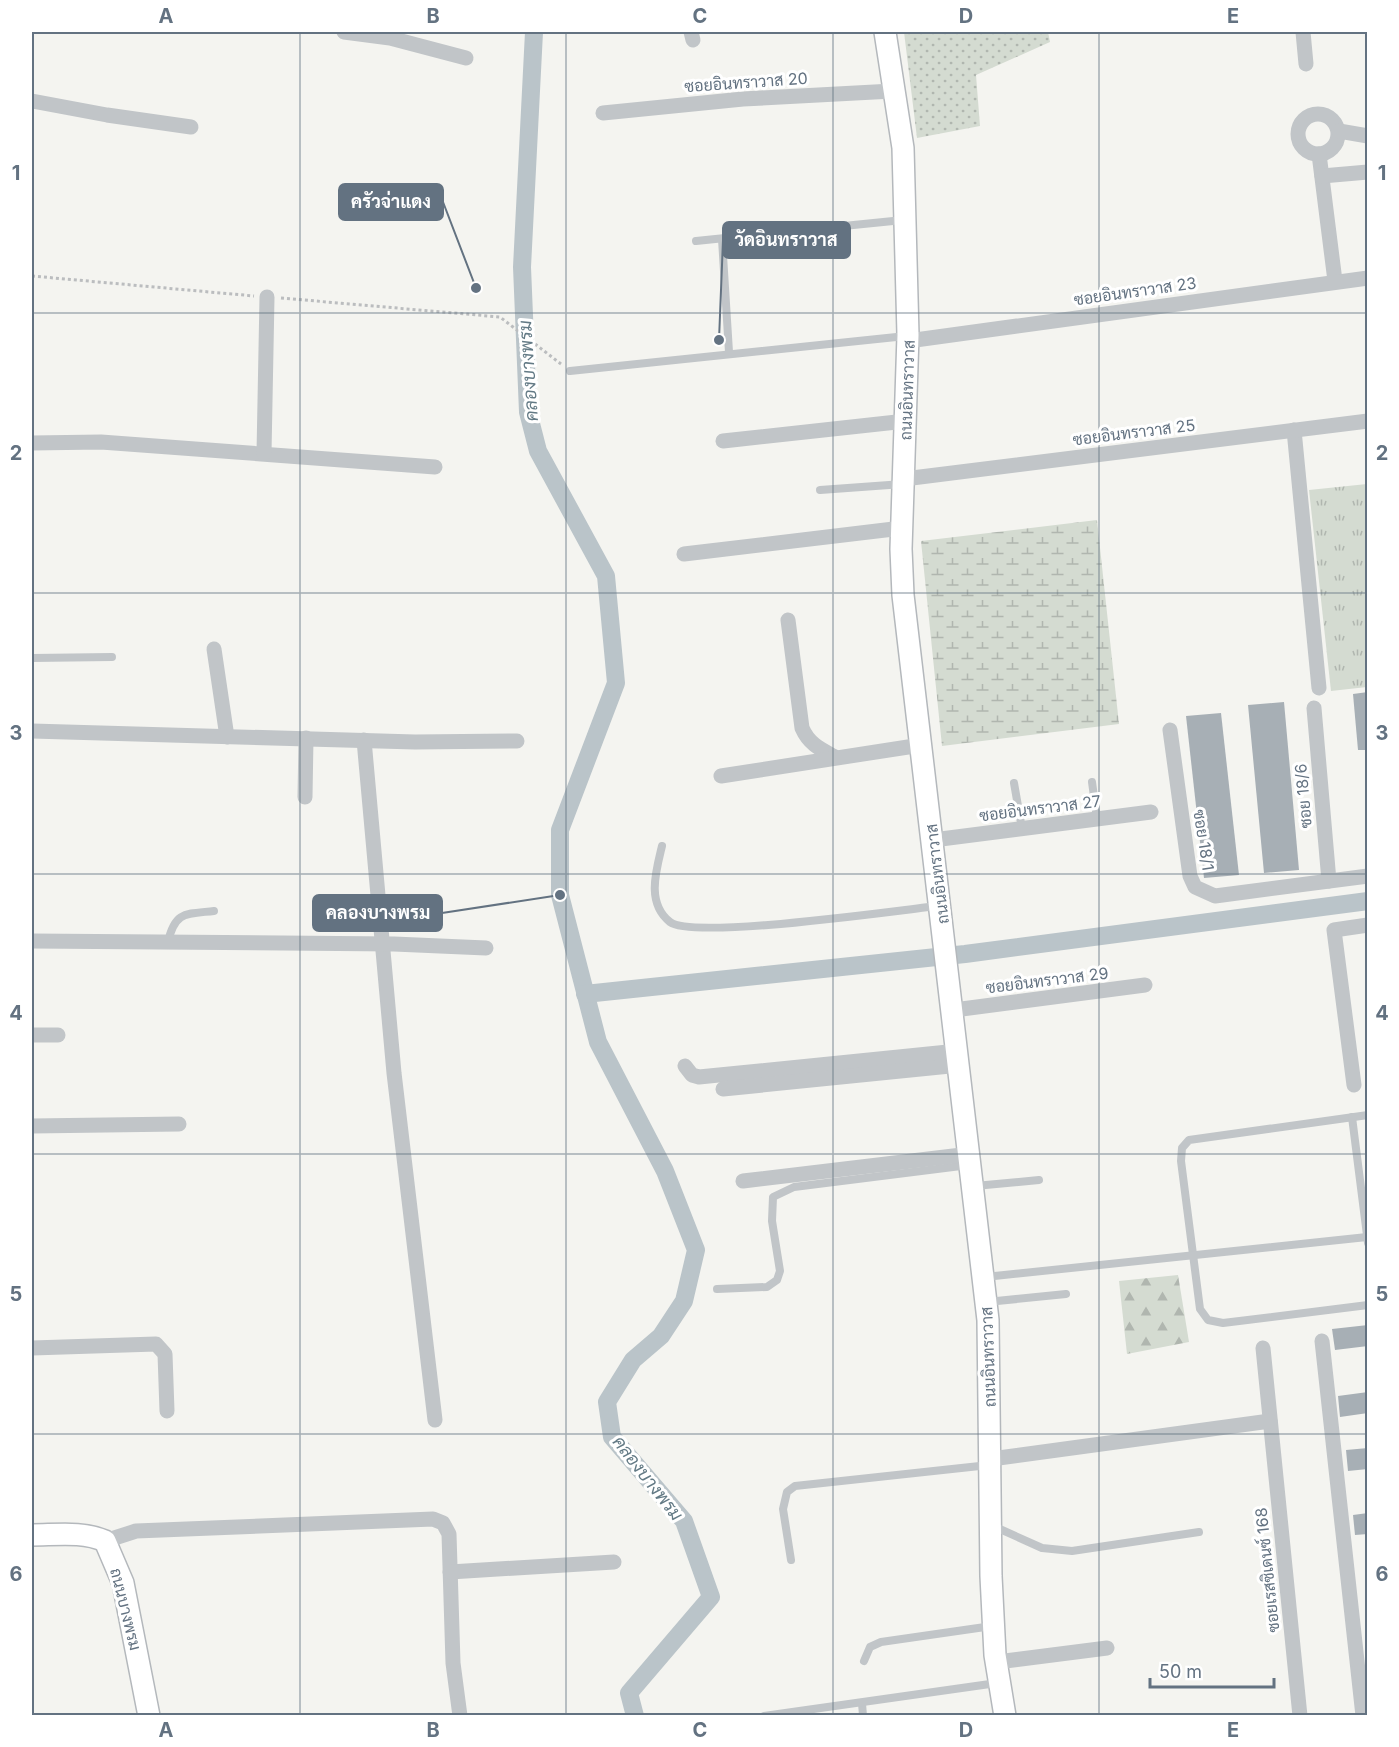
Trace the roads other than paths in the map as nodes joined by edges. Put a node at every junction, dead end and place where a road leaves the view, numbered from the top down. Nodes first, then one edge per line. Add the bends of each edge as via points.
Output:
1 (344, 32) edge
2 (885, 32) edge
3 (1303, 32) edge
4 (466, 58) dead end
5 (1306, 64) dead end
6 (893, 91) junction
7 (32, 101) edge
8 (603, 113) dead end
9 (191, 126) dead end
10 (1339, 131) junction
11 (1368, 136) edge
12 (1319, 154) junction
13 (1368, 172) edge
14 (1322, 176) junction
15 (905, 220) junction
16 (722, 239) junction
17 (696, 241) dead end
18 (1368, 278) edge
19 (1335, 281) junction
20 (267, 297) dead end
21 (908, 338) junction
22 (729, 352) junction
23 (568, 369) road end
24 (906, 421) junction
25 (1368, 421) edge
26 (1294, 430) junction
27 (723, 441) dead end
28 (32, 443) edge
29 (264, 453) junction
30 (435, 467) dead end
31 (904, 482) junction
32 (820, 490) dead end
33 (902, 528) junction
34 (684, 554) dead end
35 (788, 620) dead end
36 (214, 649) dead end
37 (112, 657) dead end
38 (32, 658) edge
39 (1319, 688) dead end
40 (1314, 708) dead end
41 (1170, 730) dead end
42 (32, 731) edge
43 (227, 737) junction
44 (306, 738) junction
45 (364, 740) junction
46 (517, 741) dead end
47 (921, 745) junction
48 (836, 757) junction
49 (721, 776) dead end
50 (1092, 782) dead end
51 (1014, 783) dead end
52 (304, 797) dead end
53 (1151, 812) dead end
54 (1097, 819) junction
55 (1022, 829) junction
56 (933, 840) junction
57 (662, 846) dead end
58 (1368, 876) edge
59 (1329, 881) junction
60 (941, 906) junction
61 (214, 910) dead end
62 (1368, 925) edge
63 (32, 941) edge
64 (167, 943) junction
65 (384, 944) junction
66 (486, 948) dead end
67 (1145, 985) dead end
68 (954, 1010) junction
69 (32, 1035) edge
70 (58, 1035) dead end
71 (959, 1058) junction
72 (685, 1066) dead end
73 (1354, 1085) dead end
74 (723, 1089) dead end
75 (1368, 1115) edge
76 (1352, 1117) junction
77 (179, 1124) dead end
78 (32, 1126) edge
79 (970, 1159) junction
80 (1039, 1179) dead end
81 (743, 1181) dead end
82 (973, 1186) junction
83 (1367, 1240) edge
84 (1192, 1256) junction
85 (983, 1277) junction
86 (717, 1289) dead end
87 (1066, 1294) dead end
88 (986, 1302) junction
89 (1368, 1305) edge
90 (1322, 1341) dead end
91 (32, 1348) edge
92 (1263, 1348) dead end
93 (167, 1410) dead end
94 (435, 1420) dead end
95 (1270, 1420) junction
96 (991, 1462) junction
97 (990, 1525) junction
98 (1199, 1532) dead end
99 (32, 1535) edge
100 (105, 1541) junction
101 (791, 1560) dead end
102 (614, 1562) dead end
103 (450, 1572) junction
104 (994, 1626) junction
105 (1107, 1648) dead end
106 (864, 1661) dead end
107 (999, 1672) junction
108 (1363, 1682) edge
109 (862, 1703) junction
110 (149, 1716) edge
111 (460, 1716) edge
112 (764, 1716) edge
113 (863, 1716) edge
114 (1005, 1716) edge
115 (1300, 1716) edge
116 (1363, 1716) edge

1 - 4 street via 390,38
2 - 6 street, ถนนอินทราวาส
3 - 5 street
6 - 8 street, ซอยอินทราวาส 20 via 743,99
6 - 15 street, ถนนอินทราวาส via 903,148
7 - 9 street
10 - 11 street
10 - 12 street via 1331,150
10 - 12 street via 1333,119 1322,113 1303,120 1299,139 1306,150
12 - 14 street
13 - 14 street
14 - 19 street
15 - 16 lane
15 - 21 street, ถนนอินทราวาส
16 - 17 lane
16 - 22 lane
18 - 19 street, ซอยอินทราวาส 23
19 - 21 street, ซอยอินทราวาส 23
20 - 29 street
21 - 22 lane
21 - 24 street, ถนนอินทราวาส
22 - 23 lane
24 - 27 street
24 - 31 street, ถนนอินทราวาส
25 - 26 street, ซอยอินทราวาส 25
26 - 31 street, ซอยอินทราวาส 25
26 - 39 street
28 - 29 street via 101,442
29 - 30 street
31 - 32 lane
31 - 33 street, ถนนอินทราวาส
33 - 34 street
33 - 47 street, ถนนอินทราวาส via 903,595
35 - 48 street via 802,728 815,747
36 - 43 street
37 - 38 lane
40 - 59 street, ซอย 18/6
41 - 59 street, ซอย 18/1 via 1190,876 1195,887 1215,896
42 - 43 street
43 - 44 street
44 - 45 street
44 - 52 street
45 - 46 street
45 - 65 street
47 - 48 street
47 - 56 street, ถนนอินทราวาส
48 - 49 street
50 - 54 lane
51 - 55 lane
53 - 54 street, ซอยอินทราวาส 27
54 - 55 street, ซอยอินทราวาส 27
55 - 56 street, ซอยอินทราวาส 27
56 - 60 street, ถนนอินทราวาส
57 - 60 lane via 654,879 655,896 663,915 673,925 714,928
58 - 59 street, ซอย 18/1
60 - 68 street, ถนนอินทราวาส
61 - 64 lane via 179,918 172,924
62 - 73 street via 1334,930
63 - 64 street
64 - 65 street
65 - 66 street
65 - 94 street via 394,1073
67 - 68 street, ซอยอินทราวาส 29
68 - 71 street, ถนนอินทราวาส
69 - 70 street
71 - 72 street via 699,1077
71 - 74 street
71 - 79 street, ถนนอินทราวาส
75 - 76 lane
76 - 83 lane
76 - 84 lane via 1189,1140 1182,1148 1181,1161
77 - 78 street
79 - 81 street
79 - 82 street, ถนนอินทราวาส
79 - 86 lane via 781,1192 773,1197 772,1221 780,1271 777,1280 767,1287
80 - 82 lane
82 - 85 street, ถนนอินทราวาส
83 - 84 lane
84 - 85 lane
84 - 89 lane via 1200,1309 1208,1320 1223,1323
85 - 88 street, ถนนอินทราวาส
87 - 88 lane
88 - 96 street, ถนนอินทราวาส
90 - 108 street
91 - 93 street via 156,1344 165,1354
92 - 95 street, ซอยเรสซิเดนซ์ 168
95 - 96 street
95 - 115 street, ซอยเรสซิเดนซ์ 168
96 - 97 street, ถนนอินทราวาส
96 - 101 lane via 795,1486 787,1492 783,1509
97 - 98 lane via 1055,1551
97 - 104 street, ถนนอินทราวาส
99 - 100 street via 84,1536
100 - 103 street via 136,1531 433,1518 443,1523 449,1534
100 - 110 street, ถนนบางพรม via 123,1583
102 - 103 street
103 - 111 street via 453,1663
104 - 106 lane via 881,1642 870,1647
104 - 107 street, ถนนอินทราวาส
105 - 107 street
107 - 109 lane
107 - 114 street, ถนนอินทราวาส
108 - 116 street
109 - 112 lane
109 - 113 lane

